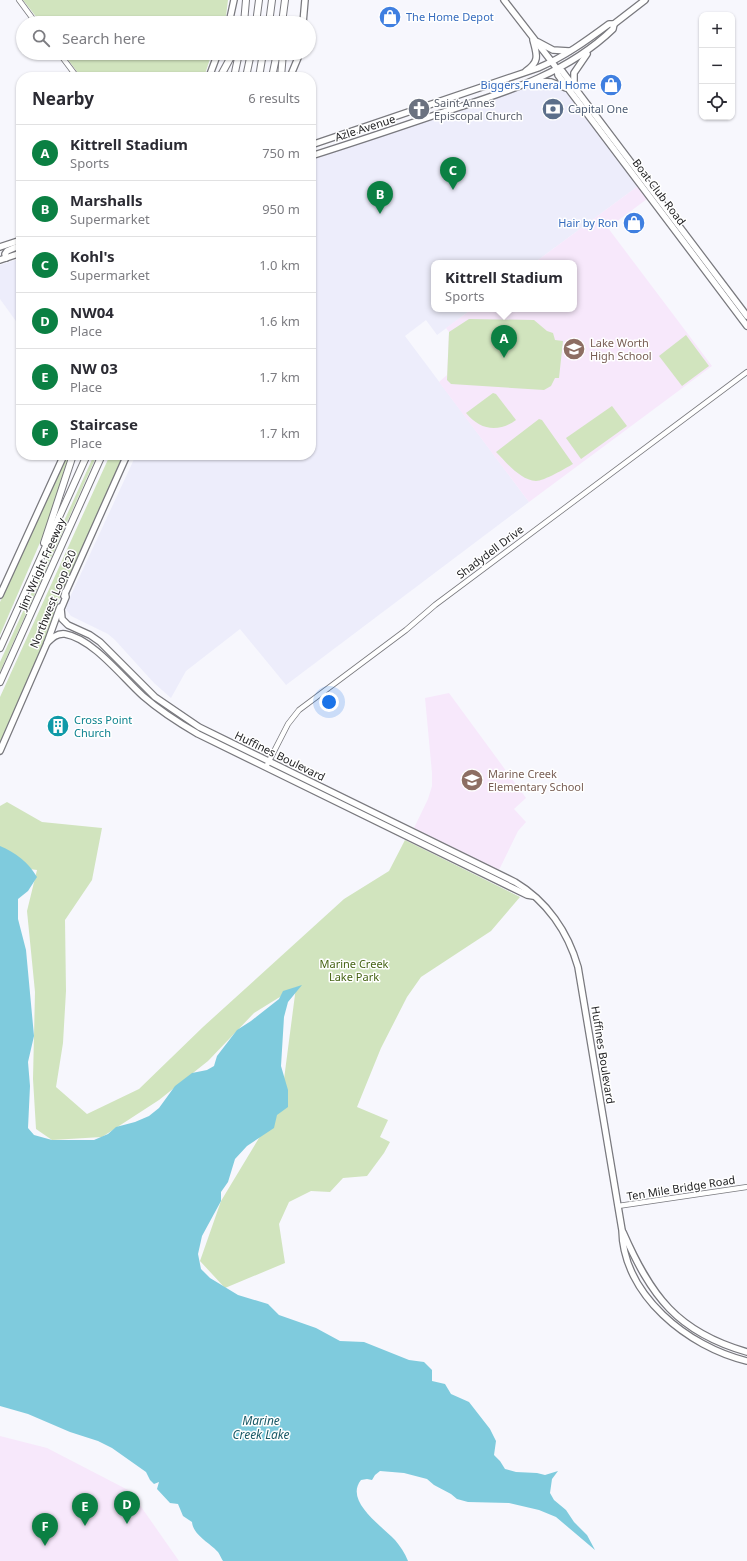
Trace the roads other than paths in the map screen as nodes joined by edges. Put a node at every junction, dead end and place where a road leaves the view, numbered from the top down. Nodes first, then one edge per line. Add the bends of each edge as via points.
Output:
1 (19, 0) edge
2 (234, 0) edge
3 (246, 0) edge
4 (259, 0) edge
5 (272, 0) edge
6 (285, 0) edge
7 (305, 0) edge
8 (504, 0) edge
9 (645, 0) edge
10 (31, 16) edge
11 (231, 16) edge
12 (245, 16) edge
13 (257, 16) edge
14 (270, 16) edge
15 (284, 16) edge
16 (304, 16) edge
17 (614, 24) junction
18 (532, 36) junction
19 (600, 41) junction
20 (571, 51) junction
21 (64, 60) edge
22 (215, 60) edge
23 (229, 60) edge
24 (238, 60) edge
25 (250, 60) edge
26 (262, 60) edge
27 (276, 60) edge
28 (282, 60) edge
29 (297, 60) edge
30 (552, 62) junction
31 (557, 69) junction
32 (73, 72) edge
33 (211, 72) edge
34 (223, 72) edge
35 (235, 72) edge
36 (247, 72) edge
37 (260, 72) edge
38 (273, 72) edge
39 (281, 72) edge
40 (292, 72) edge
41 (523, 73) junction
42 (532, 81) junction
43 (572, 89) junction
44 (464, 94) junction
45 (439, 102) junction
46 (467, 104) junction
47 (443, 112) junction
48 (316, 143) edge
49 (316, 154) edge
50 (16, 242) edge
51 (0, 247) edge
52 (16, 247) edge
53 (16, 255) edge
54 (3, 259) edge
55 (747, 316) edge
56 (747, 326) edge
57 (747, 372) edge
58 (62, 460) edge
59 (71, 460) edge
60 (85, 460) edge
61 (101, 460) edge
62 (124, 460) edge
63 (32, 579) junction
64 (65, 592) junction
65 (0, 595) edge
66 (47, 643) junction
67 (0, 648) edge
68 (113, 655) junction
69 (107, 661) junction
70 (0, 682) edge
71 (183, 722) junction
72 (0, 751) edge
73 (267, 765) junction
74 (747, 1187) edge
75 (618, 1206) junction
76 (622, 1230) junction
77 (747, 1352) edge
78 (747, 1361) edge

1 - 10 street
2 - 11 main road
3 - 12 highway
4 - 13 highway
5 - 14 highway
6 - 15 highway
7 - 16 main road
8 - 18 main road, Boat Club Road
9 - 17 main road, Azle Avenue
17 - 19 main road, Azle Avenue via 613,29
17 - 20 main road, Azle Avenue via 609,24
18 - 20 main road via 553,50
18 - 30 main road, Boat Club Road
18 - 41 main road, Azle Avenue via 537,58
19 - 31 main road, Azle Avenue via 572,62
19 - 43 main road via 576,68
20 - 30 main road, Azle Avenue
21 - 32 street
22 - 33 main road
23 - 34 highway
24 - 35 highway
25 - 36 highway
26 - 37 highway
27 - 38 highway
28 - 39 highway
29 - 40 main road
30 - 31 main road, Boat Club Road
30 - 41 main road, Azle Avenue
31 - 42 main road, Azle Avenue
31 - 43 main road, Boat Club Road via 562,71
41 - 44 main road, Azle Avenue
42 - 43 main road via 556,83
42 - 46 main road, Azle Avenue
43 - 55 main road, Boat Club Road
43 - 56 main road, Boat Club Road
44 - 45 main road, Azle Avenue
44 - 46 main road
45 - 47 main road
45 - 48 main road, Azle Avenue
46 - 47 main road, Azle Avenue
47 - 49 main road, Azle Avenue
50 - 51 main road
52 - 54 main road via 7,251
53 - 54 main road
57 - 73 street, Shadydell Drive via 305,705 288,724
58 - 65 main road
59 - 63 highway via 46,538 30,572
60 - 63 highway, Jim Wright Freeway
61 - 70 highway, Jim Wright Freeway
62 - 64 main road, Northwest Loop 820
63 - 67 highway, Jim Wright Freeway
64 - 66 main road, Northwest Loop 820
64 - 68 main road, Huffines Boulevard via 61,614 65,623 90,635
66 - 69 main road, Huffines Boulevard via 54,636 66,634 83,642
66 - 72 main road, Northwest Loop 820
68 - 69 main road
68 - 71 main road, Huffines Boulevard via 139,683
69 - 71 main road, Huffines Boulevard via 144,697
71 - 73 main road, Huffines Boulevard
73 - 75 main road, Huffines Boulevard via 533,896 551,913 572,948 578,967
74 - 75 street, Ten Mile Bridge Road
75 - 76 main road, Huffines Boulevard
76 - 77 main road, Huffines Boulevard via 656,1294 676,1315 709,1339
76 - 78 main road, Huffines Boulevard via 622,1244 633,1273 657,1309 682,1331 705,1346

